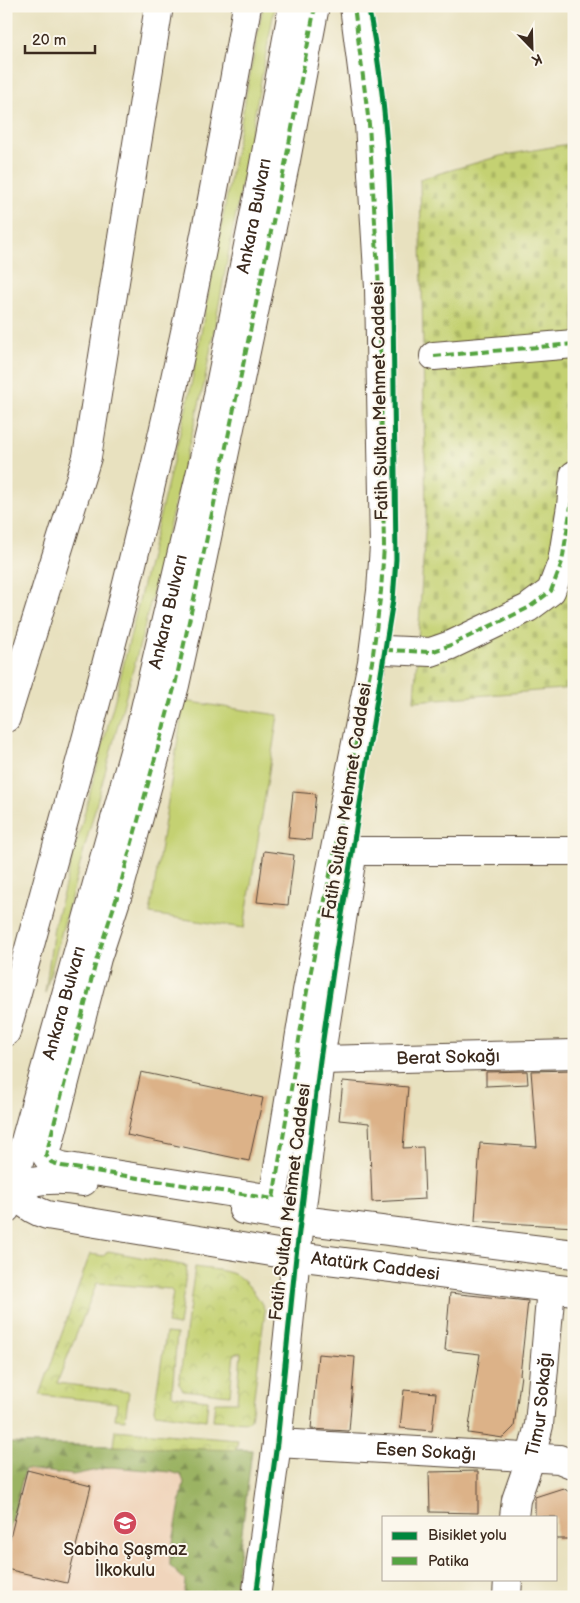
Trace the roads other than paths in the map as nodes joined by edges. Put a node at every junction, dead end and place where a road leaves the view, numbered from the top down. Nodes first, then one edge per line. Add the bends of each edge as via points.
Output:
1 (159, 6) edge
2 (248, 6) edge
3 (293, 6) edge
4 (315, 6) edge
5 (354, 6) edge
6 (368, 6) edge
7 (574, 344) edge
8 (434, 356) dead end
9 (574, 475) edge
10 (385, 650) junction
11 (6, 718) edge
12 (352, 851) junction
13 (574, 851) edge
14 (6, 1032) edge
15 (574, 1054) edge
16 (320, 1060) junction
17 (8, 1191) edge
18 (301, 1220) junction
19 (574, 1254) edge
20 (296, 1256) junction
21 (562, 1290) edge
22 (277, 1444) junction
23 (531, 1457) junction
24 (574, 1465) edge
25 (514, 1516) edge
26 (508, 1580) edge
27 (256, 1597) edge
28 (507, 1597) edge

1 - 11 street via 87,457
2 - 14 street via 198,270 155,463 118,616
3 - 17 street, Ankara Bulvarı via 213,420 140,730
4 - 5 street via 286,160 175,685 118,894 97,958 46,1155 51,1162 62,1166 272,1199 306,991 372,662 381,591 384,546 378,278 369,124
6 - 10 street, Fatih Sultan Mehmet Caddesi via 382,86 392,226 396,560
7 - 8 street
9 - 10 street via 562,562 551,591 528,608 451,645 431,652
10 - 12 street, Fatih Sultan Mehmet Caddesi
12 - 13 street
12 - 16 street, Fatih Sultan Mehmet Caddesi
15 - 16 street, Berat Sokağı
16 - 18 street, Fatih Sultan Mehmet Caddesi
17 - 18 street, Atatürk Caddesi via 33,1181 73,1181
17 - 20 street, Atatürk Caddesi via 35,1211 47,1215
18 - 19 street, Atatürk Caddesi
18 - 20 street, Fatih Sultan Mehmet Caddesi
20 - 21 street, Atatürk Caddesi
20 - 22 street, Fatih Sultan Mehmet Caddesi
21 - 23 street, Timur Sokağı
22 - 23 street, Esen Sokağı
22 - 27 street, Fatih Sultan Mehmet Caddesi
23 - 24 street, Esen Sokağı via 559,1459
23 - 25 street, Timur Sokağı via 516,1500
26 - 28 street

